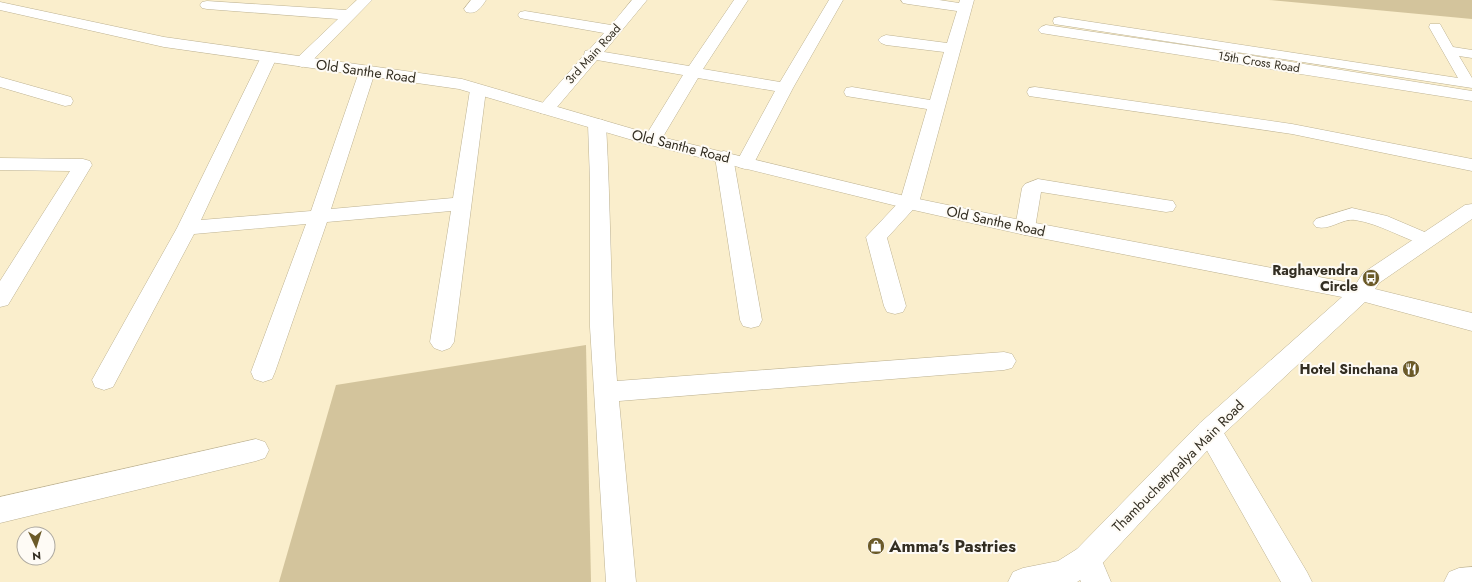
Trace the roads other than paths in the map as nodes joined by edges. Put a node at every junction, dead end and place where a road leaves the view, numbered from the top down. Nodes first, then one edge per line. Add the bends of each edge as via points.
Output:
1 (365, 0) edge
2 (640, 0) edge
3 (741, 0) edge
4 (836, 0) edge
5 (908, 0) edge
6 (966, 4) edge
7 (207, 5) dead end
8 (0, 6) edge
9 (350, 15) junction
10 (525, 16) dead end
11 (1059, 21) dead end
12 (1435, 27) dead end
13 (615, 30) junction
14 (1046, 30) dead end
15 (886, 40) dead end
16 (953, 50) junction
17 (1449, 50) junction
18 (591, 54) junction
19 (1472, 54) edge
20 (269, 57) junction
21 (302, 62) junction
22 (367, 72) junction
23 (693, 72) junction
24 (0, 82) edge
25 (1471, 87) edge
26 (785, 88) junction
27 (478, 90) junction
28 (852, 92) dead end
29 (1035, 92) dead end
30 (65, 101) dead end
31 (937, 106) junction
32 (546, 109) junction
33 (597, 124) junction
34 (652, 140) junction
35 (724, 158) junction
36 (745, 163) junction
37 (0, 164) edge
38 (1472, 164) edge
39 (909, 203) junction
40 (461, 204) junction
41 (1166, 206) dead end
42 (1471, 212) edge
43 (319, 216) junction
44 (1322, 223) dead end
45 (187, 228) junction
46 (1025, 228) junction
47 (1428, 240) junction
48 (1361, 293) junction
49 (0, 299) edge
50 (895, 306) dead end
51 (751, 320) dead end
52 (1472, 322) edge
53 (442, 342) dead end
54 (1004, 361) dead end
55 (263, 372) dead end
56 (104, 380) dead end
57 (606, 392) junction
58 (1209, 431) junction
59 (256, 450) dead end
60 (0, 510) edge
61 (1092, 571) edge
62 (1472, 581) edge
63 (622, 582) edge
64 (1023, 582) edge
65 (1298, 582) edge
66 (1459, 582) edge

1 - 9 street
2 - 13 street, 3rd Main Road
3 - 23 street
4 - 26 street
5 - 6 street
6 - 16 street
7 - 9 street
8 - 20 street, Old Santhe Road via 164,42
9 - 21 street
10 - 13 street
11 - 25 lane
12 - 17 lane
13 - 18 street, 3rd Main Road
14 - 25 street, 15th Cross Road
15 - 16 street
16 - 31 street
17 - 19 lane
17 - 25 lane
18 - 23 street
18 - 32 street, 3rd Main Road
20 - 21 street, Old Santhe Road
20 - 45 street
21 - 22 street, Old Santhe Road
22 - 27 street, Old Santhe Road via 462,84
22 - 43 street
23 - 26 street
23 - 34 street
24 - 30 street
26 - 36 street
27 - 32 street, Old Santhe Road
27 - 40 street
28 - 31 street
29 - 38 street via 1292,129
31 - 39 street
32 - 33 street, Old Santhe Road
33 - 34 street, Old Santhe Road
33 - 57 street via 601,327
34 - 35 street, Old Santhe Road
35 - 36 street, Old Santhe Road
35 - 51 street
36 - 39 street, Old Santhe Road
37 - 49 street via 83,165
39 - 46 street, Old Santhe Road
39 - 50 street via 876,237
40 - 43 street
40 - 53 street
41 - 46 street via 1038,185 1032,188
42 - 47 street, Thambuchettypalya Main Road
43 - 45 street
43 - 55 street
44 - 47 lane via 1352,214 1381,220
45 - 56 street
46 - 48 street, Old Santhe Road
47 - 48 street, Thambuchettypalya Main Road via 1371,278
48 - 52 street, Old Santhe Road
48 - 58 street, Thambuchettypalya Main Road
54 - 57 street
57 - 63 street
58 - 61 street, Thambuchettypalya Main Road
58 - 65 street
59 - 60 street
61 - 64 street, Thambuchettypalya Main Road
62 - 66 street

